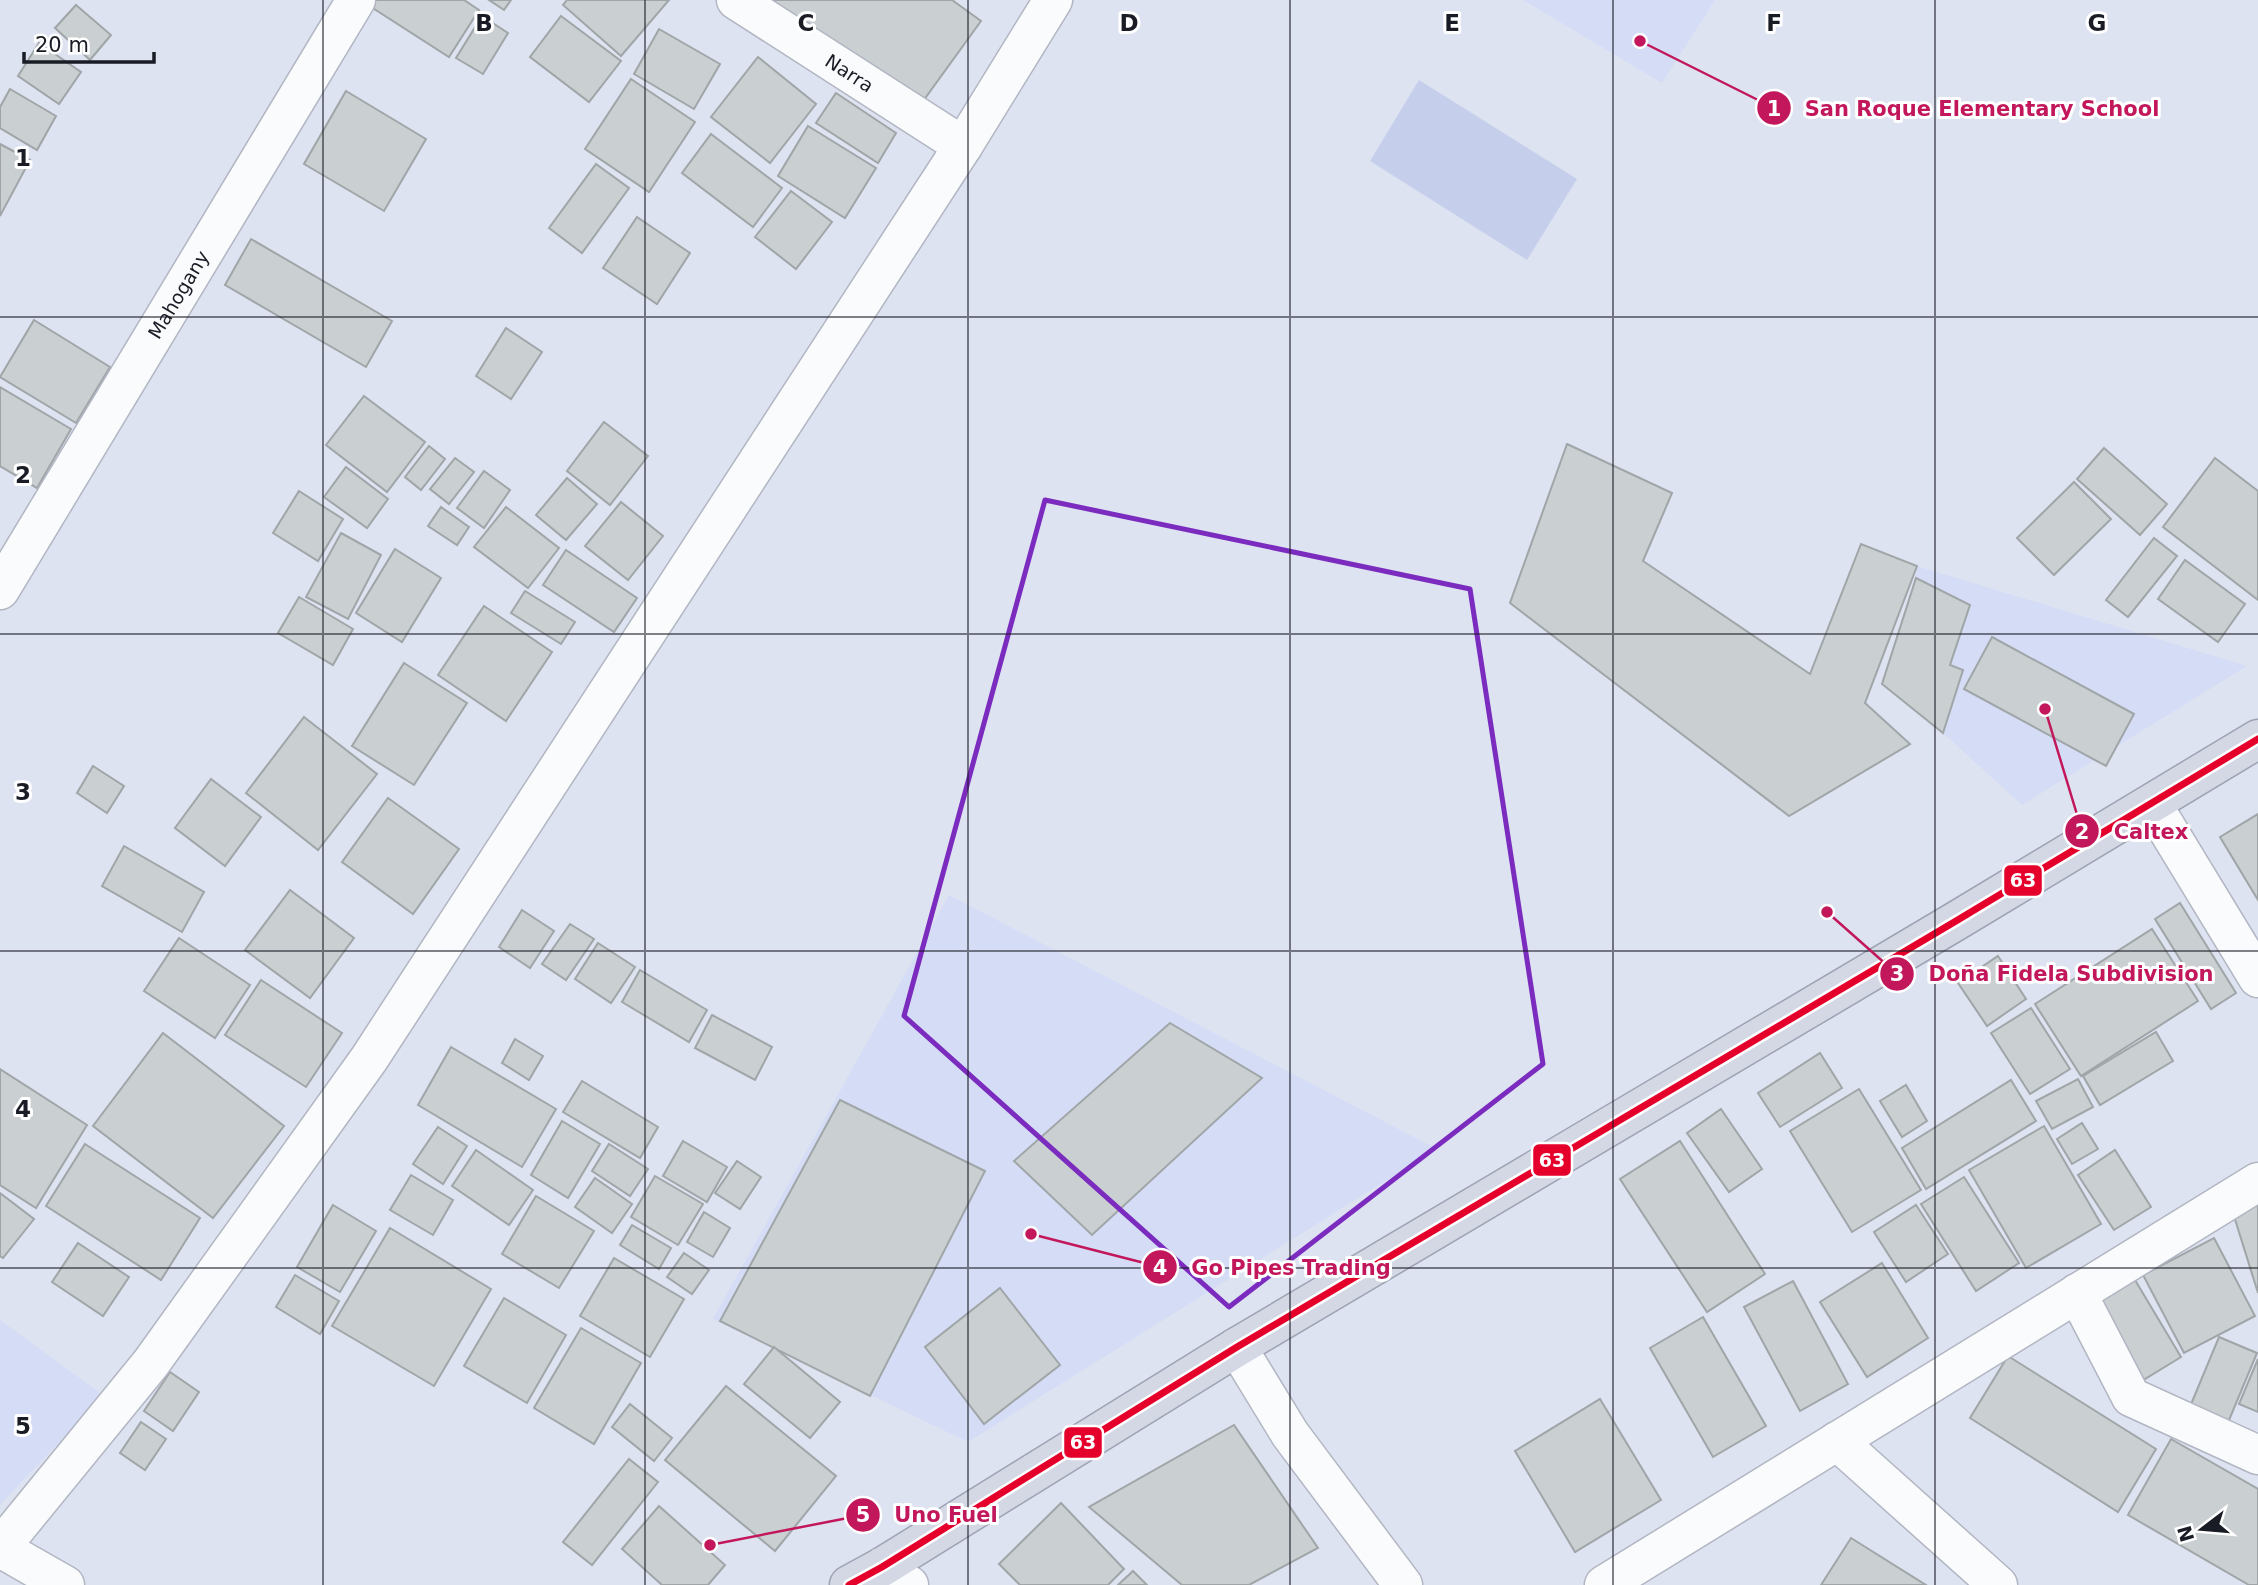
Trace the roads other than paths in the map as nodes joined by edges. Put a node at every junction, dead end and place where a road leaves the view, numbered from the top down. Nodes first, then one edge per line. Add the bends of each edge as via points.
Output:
1 (356, 0) edge
2 (736, 0) edge
3 (1053, 0) edge
4 (963, 146) junction
5 (0, 590) edge
6 (2258, 740) edge
7 (2152, 804) junction
8 (2258, 978) edge
9 (2258, 1182) edge
10 (2077, 1293) junction
11 (1237, 1347) junction
12 (1837, 1441) junction
13 (2258, 1455) edge
14 (0, 1548) edge
15 (896, 1576) edge
16 (65, 1585) edge
17 (849, 1585) edge
18 (1403, 1585) edge
19 (1604, 1585) edge
20 (1998, 1585) edge

1 - 5 street, Mahogany
2 - 4 street, Narra
3 - 4 street
4 - 14 street via 369,1059 151,1363
6 - 7 highway
7 - 8 street
7 - 11 highway
9 - 10 street
10 - 12 street
10 - 13 street via 2131,1397
11 - 15 highway
11 - 18 street via 1290,1434
12 - 19 street
12 - 20 street
14 - 16 street
15 - 17 highway

